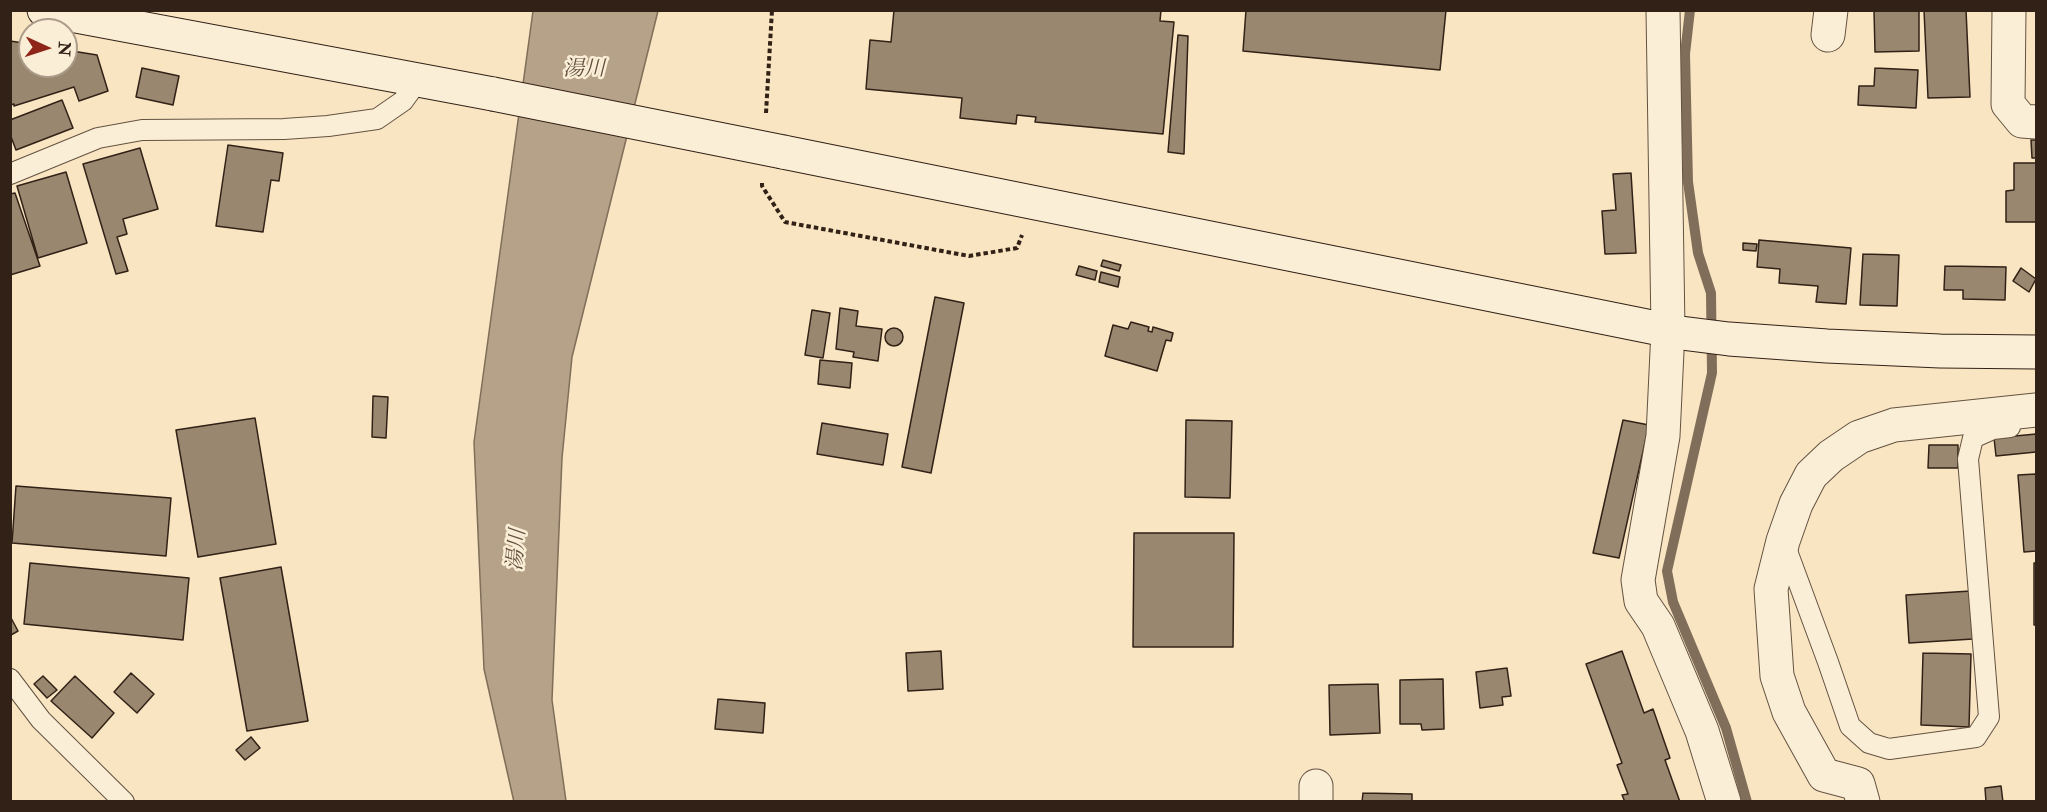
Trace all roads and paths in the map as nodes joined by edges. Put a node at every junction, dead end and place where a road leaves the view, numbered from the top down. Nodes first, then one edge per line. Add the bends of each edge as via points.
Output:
1 (44, 10) edge
2 (1663, 10) edge
3 (2009, 10) edge
4 (418, 79) junction
5 (2037, 122) edge
6 (10, 174) edge
7 (1674, 331) junction
8 (2037, 352) edge
9 (2037, 410) edge
10 (2037, 423) edge
11 (1783, 541) junction
12 (10, 679) edge
13 (1828, 788) edge
14 (124, 801) edge
15 (1724, 801) edge
16 (1863, 801) edge

1 - 4 street
2 - 7 street
3 - 5 street via 2008,104 2022,121
4 - 6 lane via 403,101 377,119 284,129 142,130 98,138
4 - 7 street, bridge
7 - 8 street via 1729,339
7 - 15 street via 1663,436 1638,580 1641,601 1658,626 1702,731
9 - 11 street via 1894,425 1859,437 1811,475
10 - 11 lane via 1993,429 1973,438 1968,459 1989,717 1976,736 1889,749 1869,743 1850,726
11 - 13 street via 1771,589 1777,676 1789,712
12 - 14 lane via 41,720
13 - 16 street via 1858,784

